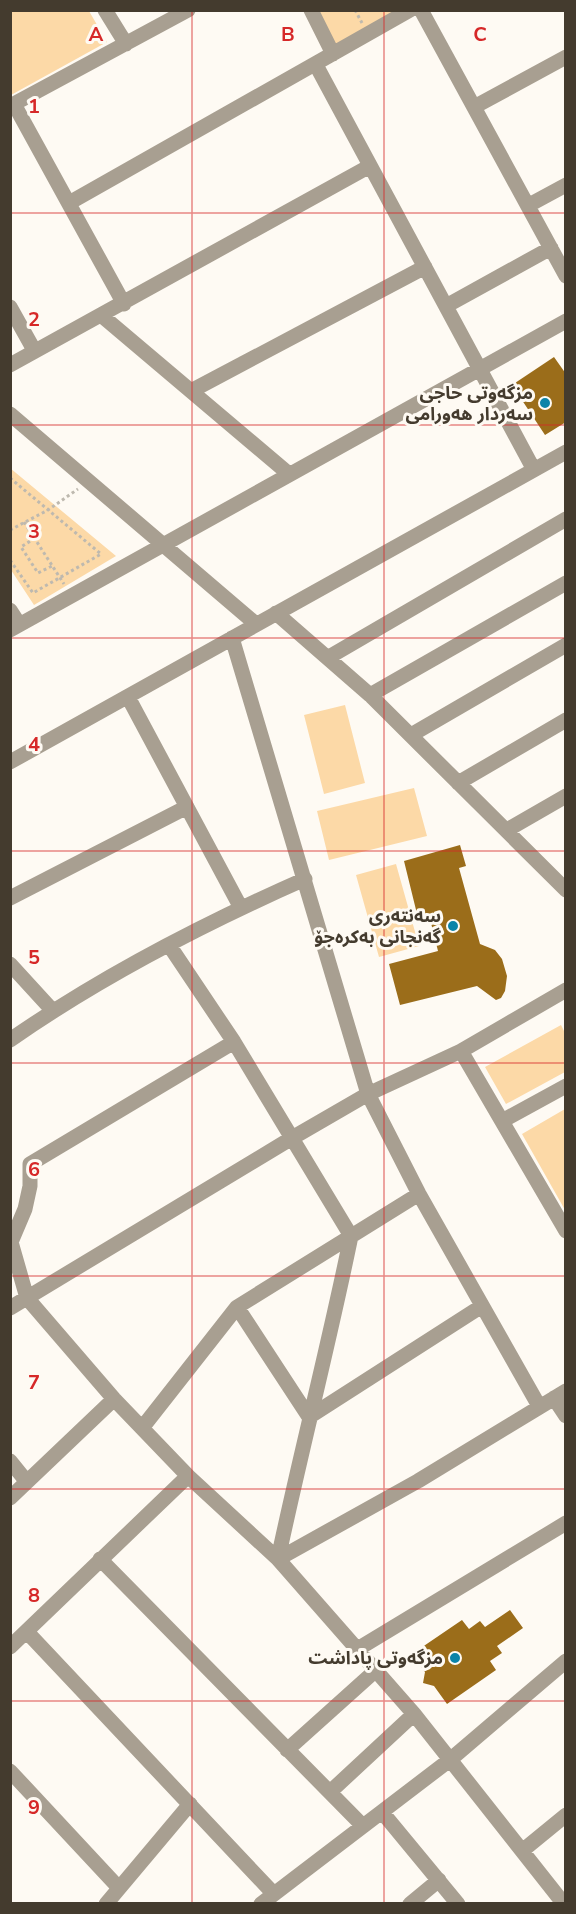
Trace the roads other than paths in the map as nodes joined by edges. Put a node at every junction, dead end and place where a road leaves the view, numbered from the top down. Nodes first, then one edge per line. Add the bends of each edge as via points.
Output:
1 (105, 10) edge
2 (188, 10) edge
3 (311, 10) edge
4 (410, 10) edge
5 (421, 10) edge
6 (126, 44) junction
7 (333, 54) junction
8 (566, 57) edge
9 (316, 64) junction
10 (12, 105) edge
11 (474, 107) junction
12 (370, 166) junction
13 (566, 185) edge
14 (69, 203) junction
15 (529, 205) junction
16 (551, 248) junction
17 (425, 267) junction
18 (566, 276) edge
19 (123, 304) junction
20 (446, 306) junction
21 (10, 307) edge
22 (101, 315) junction
23 (566, 321) edge
24 (34, 350) junction
25 (10, 365) edge
26 (478, 367) junction
27 (191, 392) junction
28 (10, 414) edge
29 (566, 452) edge
30 (534, 470) junction
31 (289, 474) junction
32 (566, 519) edge
33 (163, 544) junction
34 (566, 583) edge
35 (10, 610) edge
36 (276, 613) junction
37 (256, 624) junction
38 (15, 627) edge
39 (232, 638) junction
40 (566, 645) edge
41 (329, 657) junction
42 (370, 695) junction
43 (128, 697) junction
44 (566, 720) edge
45 (411, 735) junction
46 (10, 762) edge
47 (458, 783) junction
48 (566, 796) edge
49 (187, 807) junction
50 (507, 830) junction
51 (305, 879) junction
52 (562, 881) edge
53 (10, 898) edge
54 (241, 908) junction
55 (169, 945) junction
56 (10, 964) edge
57 (566, 990) edge
58 (53, 1011) junction
59 (10, 1040) edge
60 (234, 1042) junction
61 (461, 1051) junction
62 (566, 1086) edge
63 (368, 1094) junction
64 (502, 1121) junction
65 (292, 1138) junction
66 (419, 1194) junction
67 (566, 1231) edge
68 (351, 1236) junction
69 (27, 1298) junction
70 (482, 1306) junction
71 (237, 1307) junction
72 (10, 1308) edge
73 (560, 1395) edge
74 (114, 1399) junction
75 (539, 1406) junction
76 (566, 1416) edge
77 (309, 1417) junction
78 (142, 1428) junction
79 (10, 1461) edge
80 (188, 1476) junction
81 (27, 1482) junction
82 (10, 1498) edge
83 (564, 1526) edge
84 (100, 1559) junction
85 (278, 1559) junction
86 (27, 1632) junction
87 (10, 1647) edge
88 (356, 1650) junction
89 (566, 1661) edge
90 (375, 1671) junction
91 (414, 1714) junction
92 (287, 1750) junction
93 (451, 1759) junction
94 (10, 1771) edge
95 (330, 1792) junction
96 (190, 1804) junction
97 (382, 1812) junction
98 (566, 1815) edge
99 (363, 1826) junction
100 (522, 1851) junction
101 (439, 1880) junction
102 (119, 1888) junction
103 (273, 1893) junction
104 (106, 1904) edge
105 (261, 1904) edge
106 (410, 1904) edge
107 (458, 1904) edge
108 (564, 1904) edge

1 - 6 street
2 - 6 street
3 - 7 street
4 - 7 street
5 - 11 street
6 - 10 street
7 - 9 street
8 - 11 street
9 - 12 street
9 - 14 street
10 - 14 street
11 - 15 street
12 - 17 street
12 - 19 street
13 - 15 street
14 - 19 street
15 - 16 street
16 - 18 street
16 - 20 street
17 - 20 street
17 - 27 street
19 - 22 street
20 - 26 street
21 - 24 street
22 - 24 street
22 - 27 street
23 - 26 street
24 - 25 street
26 - 30 street
26 - 31 street
27 - 31 street
28 - 33 street
29 - 30 street
30 - 36 street
31 - 33 street
32 - 41 street
33 - 37 street
33 - 38 street
34 - 42 street
35 - 38 street
36 - 37 street
36 - 41 street
37 - 39 street
39 - 43 street
39 - 51 street
40 - 45 street
41 - 42 street
42 - 45 street
43 - 46 street
43 - 49 street
44 - 47 street
45 - 47 street
47 - 50 street
48 - 50 street
49 - 53 street
49 - 54 street
50 - 52 street
51 - 54 street
51 - 63 street
54 - 55 street
55 - 58 street
55 - 60 street
56 - 58 street
57 - 61 street
58 - 59 street
60 - 65 street
60 - 69 street via 30,1164 28,1198 11,1242
61 - 63 street
61 - 64 street
62 - 64 street
63 - 65 street
63 - 66 street
64 - 67 street
65 - 68 street
65 - 69 street
66 - 68 street
66 - 70 street
68 - 71 street
68 - 77 street
69 - 72 street
69 - 74 street
70 - 75 street
70 - 77 street
71 - 77 street
71 - 78 street
73 - 75 street
73 - 76 street
74 - 78 street
74 - 81 street
75 - 85 street via 418,1481
77 - 85 street
78 - 80 street
79 - 81 street
80 - 84 street
80 - 85 street
81 - 82 street
83 - 88 street
84 - 86 street
84 - 92 street
85 - 88 street
86 - 87 street
86 - 96 street
88 - 90 street
89 - 93 street
90 - 91 street
90 - 92 street
91 - 93 street
91 - 95 street
92 - 95 street
93 - 97 street
93 - 100 street
94 - 102 street
95 - 99 street
96 - 102 street
96 - 103 street
97 - 99 street
97 - 101 street
98 - 100 street
99 - 103 street
100 - 108 street
101 - 106 street
101 - 107 street
102 - 104 street
103 - 105 street

